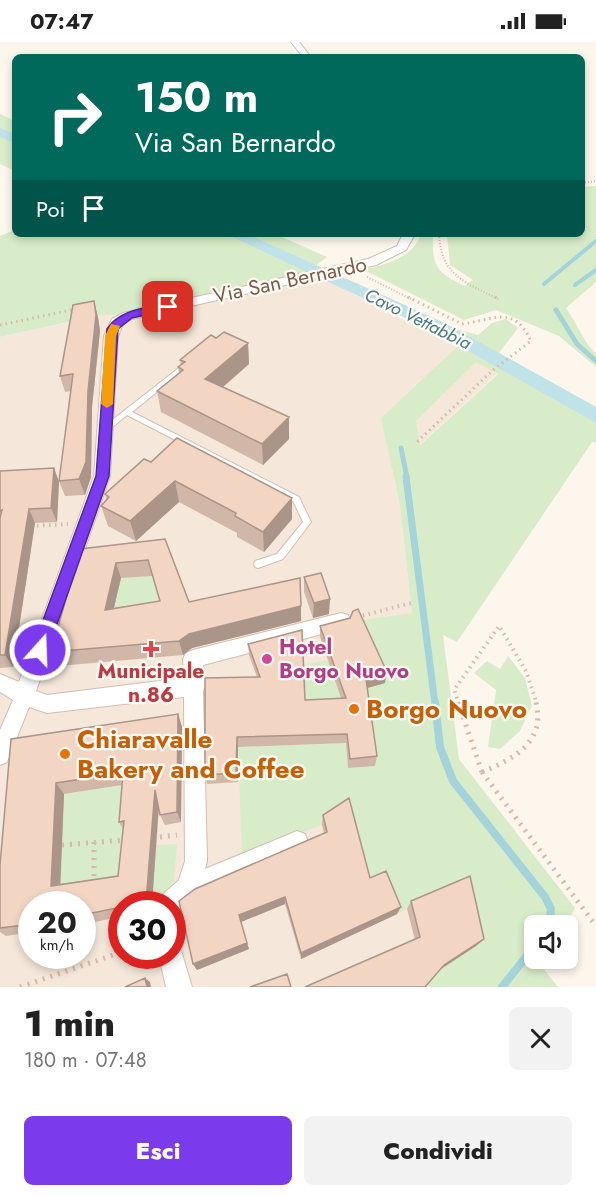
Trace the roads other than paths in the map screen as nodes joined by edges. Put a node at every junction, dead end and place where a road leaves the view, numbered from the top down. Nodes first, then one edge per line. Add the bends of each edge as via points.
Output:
1 (295, 42) edge
2 (305, 54) edge
3 (408, 237) edge
4 (196, 358) edge
5 (127, 412) junction
6 (105, 428) junction
7 (258, 564) dead end
8 (341, 621) edge
9 (0, 683) edge
10 (196, 686) junction
11 (24, 696) junction
12 (0, 755) edge
13 (297, 842) edge
14 (189, 887) junction
15 (184, 891) edge
16 (174, 969) edge
17 (179, 987) edge

1 - 2 street
3 - 6 street, Via San Bernardo via 402,248 389,256 117,322 111,336
4 - 5 lane
5 - 6 lane
5 - 7 lane via 296,499 307,522 280,557
6 - 11 street, Via San Bernardo via 102,476
8 - 10 street via 193,659
9 - 11 street
10 - 11 street via 47,704
10 - 14 street via 196,861
11 - 12 street, Via San Bernardo
13 - 14 street
14 - 15 street
16 - 17 street

